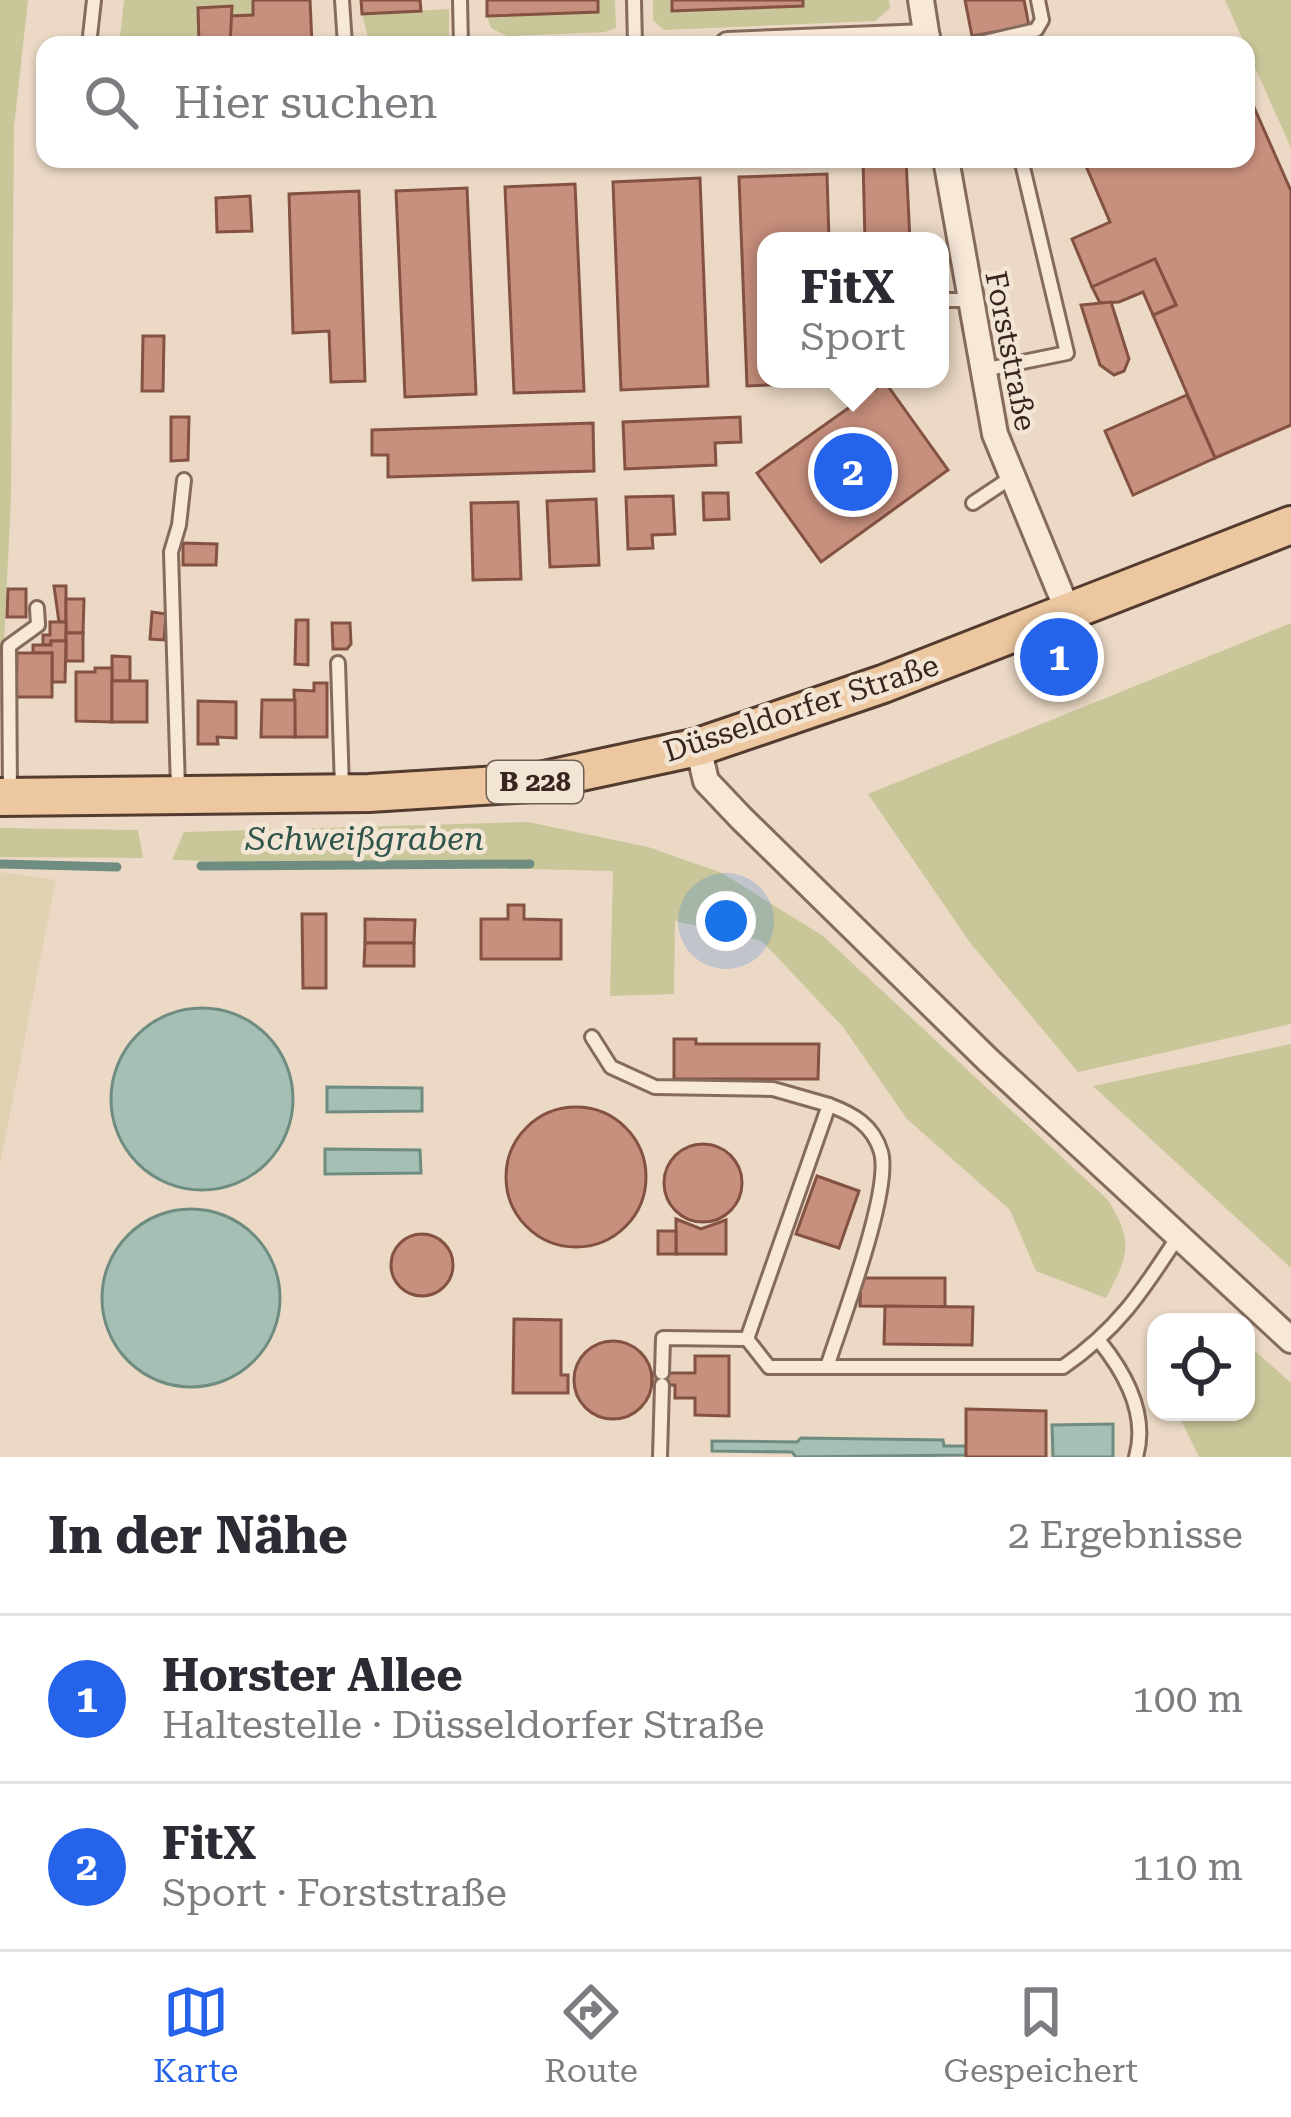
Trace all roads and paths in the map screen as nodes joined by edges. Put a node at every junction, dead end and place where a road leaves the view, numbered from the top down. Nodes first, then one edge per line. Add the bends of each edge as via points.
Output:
1 (94, 0) edge
2 (342, 0) edge
3 (460, 0) edge
4 (634, 0) edge
5 (921, 0) edge
6 (1038, 0) edge
7 (90, 36) edge
8 (344, 36) edge
9 (461, 36) edge
10 (635, 36) edge
11 (926, 36) edge
12 (1010, 36) edge
13 (947, 168) edge
14 (1023, 168) edge
15 (969, 299) junction
16 (949, 300) edge
17 (982, 370) junction
18 (1012, 477) junction
19 (184, 480) dead end
20 (973, 503) dead end
21 (1291, 524) edge
22 (38, 608) dead end
23 (1069, 614) junction
24 (338, 663) dead end
25 (698, 747) junction
26 (342, 794) junction
27 (178, 796) junction
28 (5, 797) edge
29 (592, 1036) dead end
30 (829, 1105) junction
31 (1177, 1238) junction
32 (747, 1339) junction
33 (1291, 1340) edge
34 (1100, 1342) junction
35 (827, 1367) junction
36 (661, 1457) edge
37 (1136, 1457) edge

1 - 7 lane
2 - 8 lane
3 - 9 lane
4 - 10 lane
5 - 11 street
6 - 12 lane via 1036,30
13 - 15 street, Forststraße
14 - 17 lane via 1067,353
15 - 16 lane
15 - 17 street, Forststraße
17 - 18 street, Forststraße
18 - 20 lane
18 - 23 street, Forststraße
19 - 27 lane via 171,552
21 - 23 main road, Düsseldorfer Straße / B 228
22 - 28 lane via 38,626 9,646
23 - 25 main road, Düsseldorfer Straße / B 228
24 - 26 lane
25 - 26 main road, Düsseldorfer Straße / B 228 via 530,783
25 - 31 street via 706,781 741,818
26 - 27 main road, Düsseldorfer Straße / B 228
27 - 28 main road, Düsseldorfer Straße / B 228
29 - 30 lane via 611,1067 655,1087 773,1089
30 - 32 lane
30 - 35 lane via 870,1129 882,1155 881,1189
31 - 33 street
31 - 34 lane
32 - 35 lane via 769,1367
32 - 36 lane via 662,1338
34 - 35 lane via 1063,1367
34 - 37 lane via 1121,1368 1137,1410

